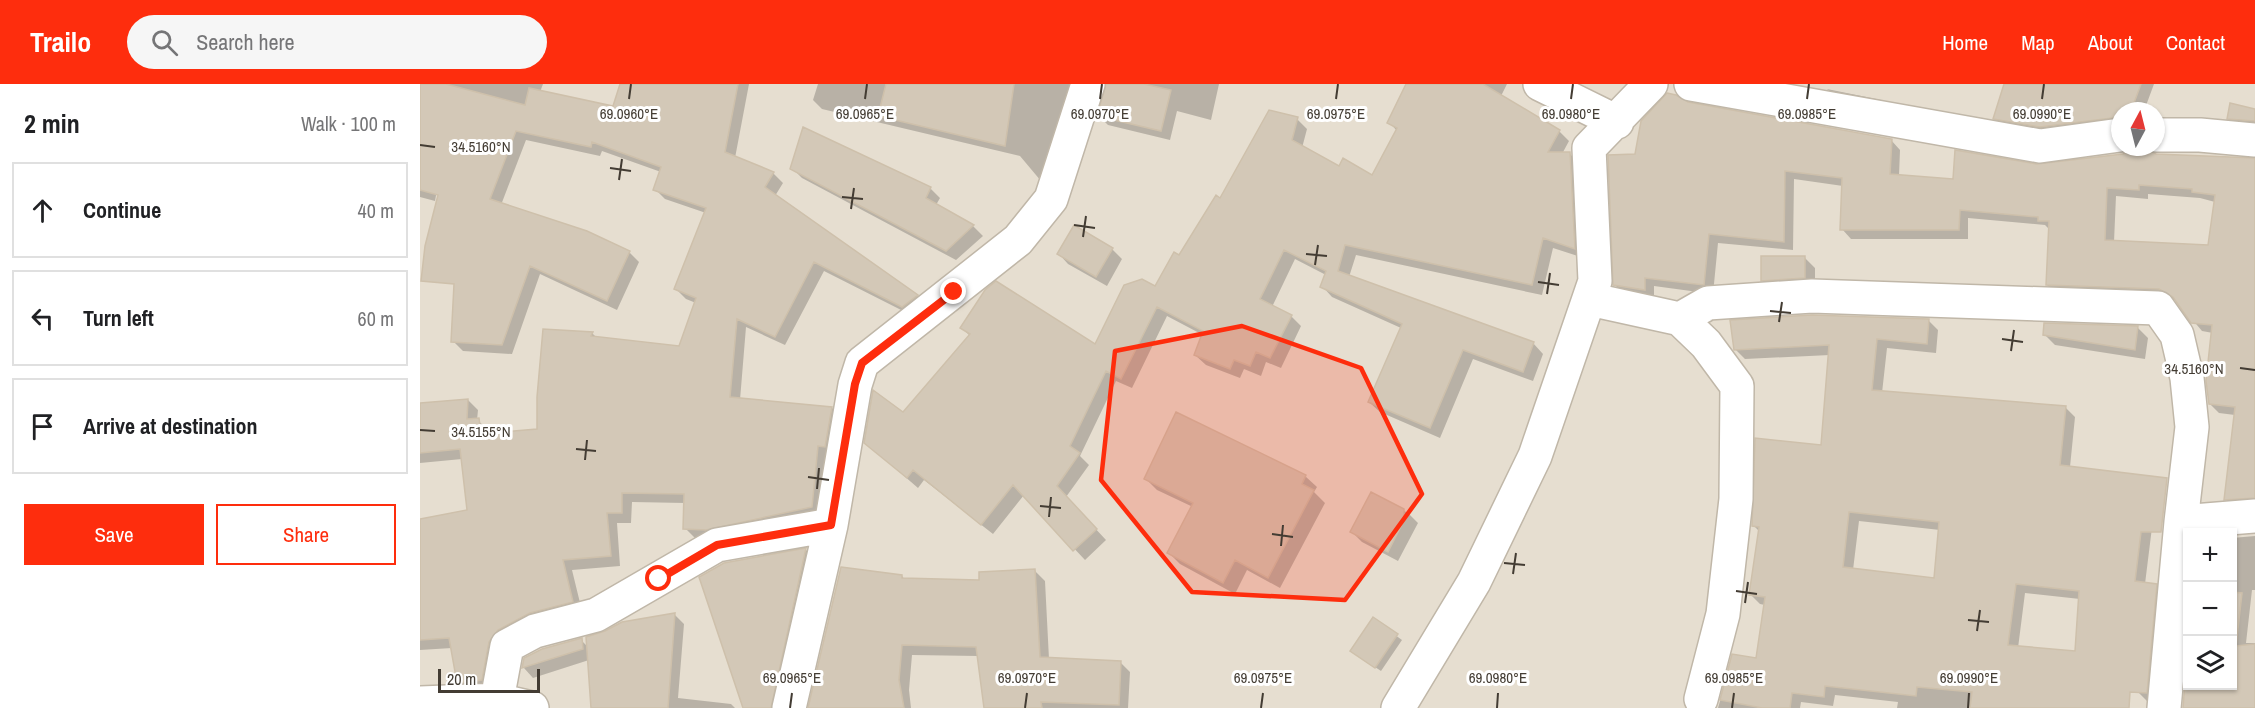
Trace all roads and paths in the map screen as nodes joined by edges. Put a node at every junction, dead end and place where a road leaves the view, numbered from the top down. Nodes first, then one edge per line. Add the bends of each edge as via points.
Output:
1 (1089, 84) edge
2 (1540, 84) edge
3 (1651, 84) edge
4 (1691, 84) edge
5 (1617, 122) junction
6 (2165, 135) edge
7 (2111, 136) edge
8 (2255, 140) edge
9 (1589, 299) junction
10 (1680, 319) junction
11 (2255, 516) edge
12 (2181, 522) junction
13 (831, 525) junction
14 (1701, 699) dead end
15 (497, 700) junction
16 (420, 703) edge
17 (532, 708) edge
18 (789, 708) edge
19 (1398, 708) edge
20 (2164, 708) edge

1 - 13 street via 1051,199 1018,240 862,363
2 - 5 street
3 - 5 street
4 - 7 street via 2040,146
5 - 9 street via 1589,148 1595,281
6 - 8 street
9 - 10 street
9 - 19 street via 1536,456 1474,582
10 - 12 street via 1708,303 1812,296 2158,308 2177,335 2187,378 2192,428
10 - 14 street via 1706,344 1737,386 1736,499 1725,603
11 - 12 street
12 - 20 street
13 - 15 street via 717,545 596,615 535,632 507,646
13 - 18 street
15 - 16 street
15 - 17 street

